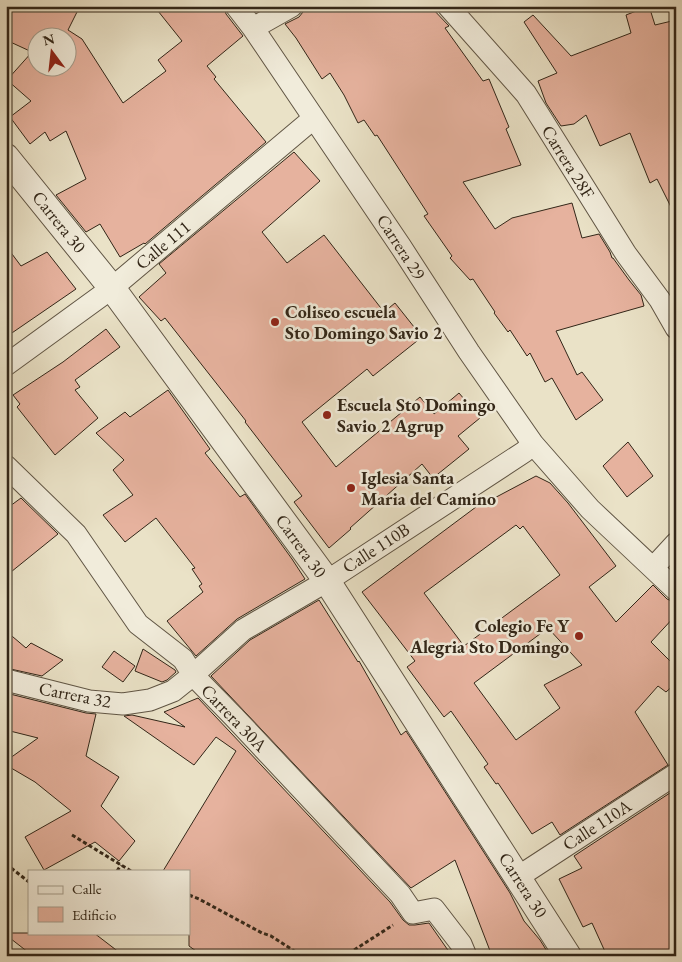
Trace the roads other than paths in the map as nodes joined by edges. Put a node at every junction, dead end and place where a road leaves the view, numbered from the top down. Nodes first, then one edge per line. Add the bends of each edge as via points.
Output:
1 (236, 6) edge
2 (292, 6) edge
3 (448, 6) edge
4 (253, 28) junction
5 (314, 118) junction
6 (6, 157) edge
7 (112, 288) junction
8 (676, 328) edge
9 (6, 365) edge
10 (533, 444) junction
11 (6, 466) edge
12 (676, 543) edge
13 (653, 568) junction
14 (327, 581) junction
15 (676, 590) edge
16 (193, 676) junction
17 (6, 680) edge
18 (173, 690) joint
19 (676, 774) edge
20 (518, 877) junction
21 (466, 956) edge
22 (568, 956) edge

1 - 4 street, Carrera 29
2 - 4 street
3 - 8 street, Carrera 28F via 526,94
4 - 5 street, Carrera 29
5 - 7 street, Calle 111
5 - 10 street, Carrera 29
6 - 7 street, Carrera 30
7 - 9 street, Calle 111
7 - 14 street, Carrera 30
10 - 13 street, Carrera 29 via 590,509
10 - 14 street, Calle 110B
11 - 16 street, Carrera 30A via 76,534 138,624 183,659
12 - 13 street
13 - 15 street, Carrera 29
14 - 16 street, Calle 110B via 243,630
14 - 20 street, Carrera 30
16 - 18 street, Calle 110B
16 - 21 street, Carrera 30A via 400,894 413,912 434,909
17 - 18 street, Carrera 32 via 89,701 123,704 150,700
19 - 20 street, Calle 110A
20 - 22 street, Carrera 30

